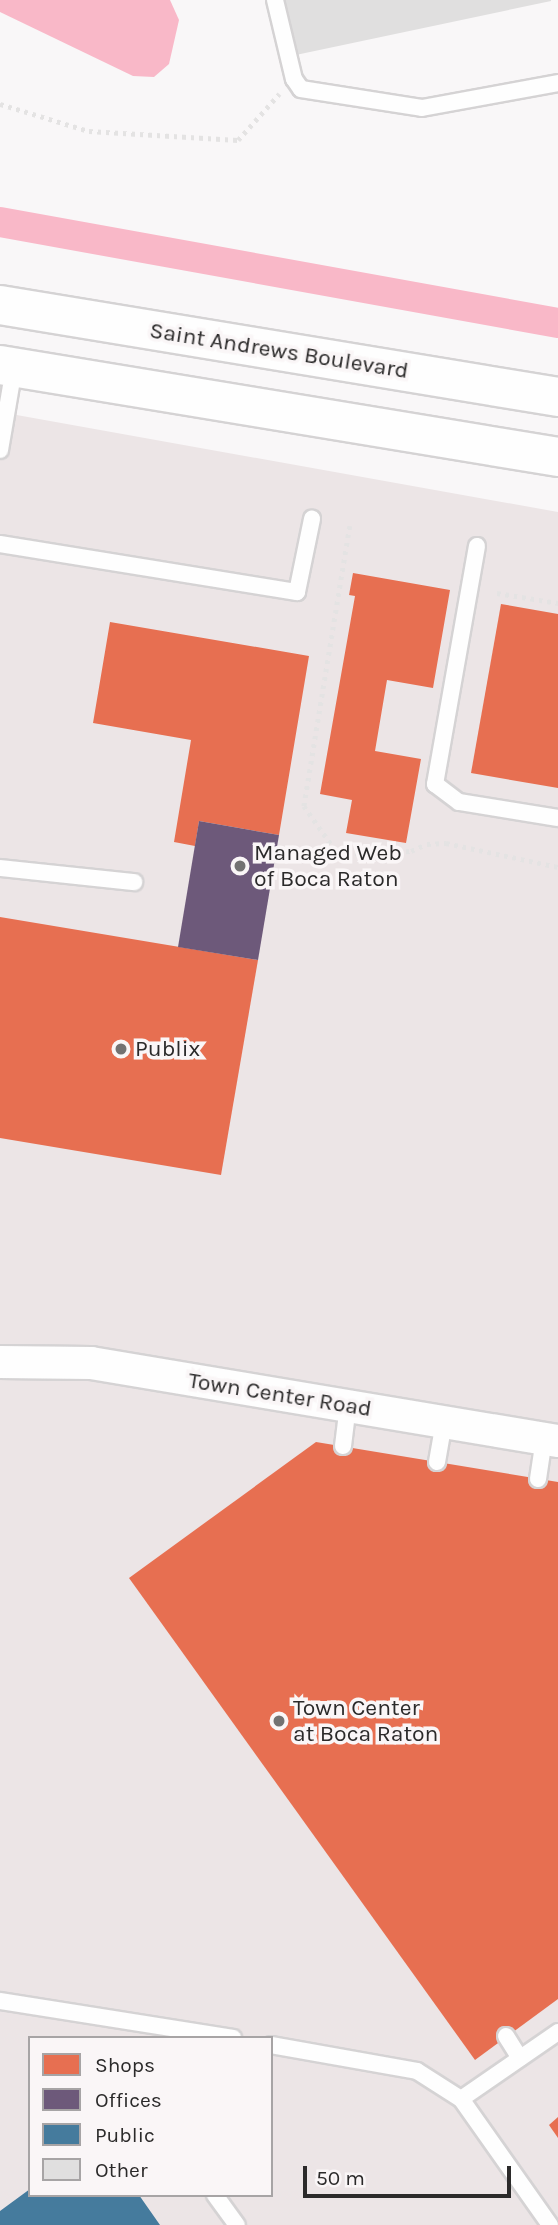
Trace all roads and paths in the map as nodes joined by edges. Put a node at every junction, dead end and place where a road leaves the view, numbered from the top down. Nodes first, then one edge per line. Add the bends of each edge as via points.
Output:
1 (275, 0) edge
2 (294, 79) junction
3 (558, 83) edge
4 (0, 104) edge
5 (12, 307) edge
6 (7, 367) edge
7 (558, 397) edge
8 (0, 450) edge
9 (558, 457) edge
10 (312, 519) dead end
11 (350, 526) dead end
12 (0, 544) edge
13 (477, 546) dead end
14 (497, 593) dead end
15 (558, 603) edge
16 (558, 818) edge
17 (558, 867) edge
18 (0, 868) edge
19 (134, 882) dead end
20 (0, 1363) edge
21 (348, 1407) junction
22 (444, 1422) junction
23 (551, 1440) edge
24 (343, 1446) dead end
25 (437, 1462) dead end
26 (538, 1479) dead end
27 (0, 2001) edge
28 (137, 2031) edge
29 (558, 2032) edge
30 (206, 2036) edge
31 (506, 2036) dead end
32 (273, 2045) edge
33 (520, 2058) junction
34 (461, 2099) junction
35 (216, 2197) edge
36 (237, 2225) edge
37 (550, 2225) edge

1 - 2 lane
2 - 3 lane via 301,89 422,108
2 - 4 path via 237,140 89,131
5 - 6 street
5 - 7 street, Saint Andrews Boulevard
6 - 8 lane
6 - 9 street
10 - 12 lane via 297,592
11 - 17 path via 304,806 338,854 411,851 446,843
13 - 16 lane via 435,784 459,802
14 - 15 path
18 - 19 lane
20 - 21 street, Town Center Road via 92,1363
21 - 22 street, Town Center Road
21 - 24 lane
22 - 23 street, Town Center Road
22 - 25 lane
23 - 26 lane
27 - 28 lane
28 - 30 lane
29 - 33 lane
31 - 33 lane
32 - 34 lane via 417,2071
33 - 34 lane
34 - 37 lane
35 - 36 lane

